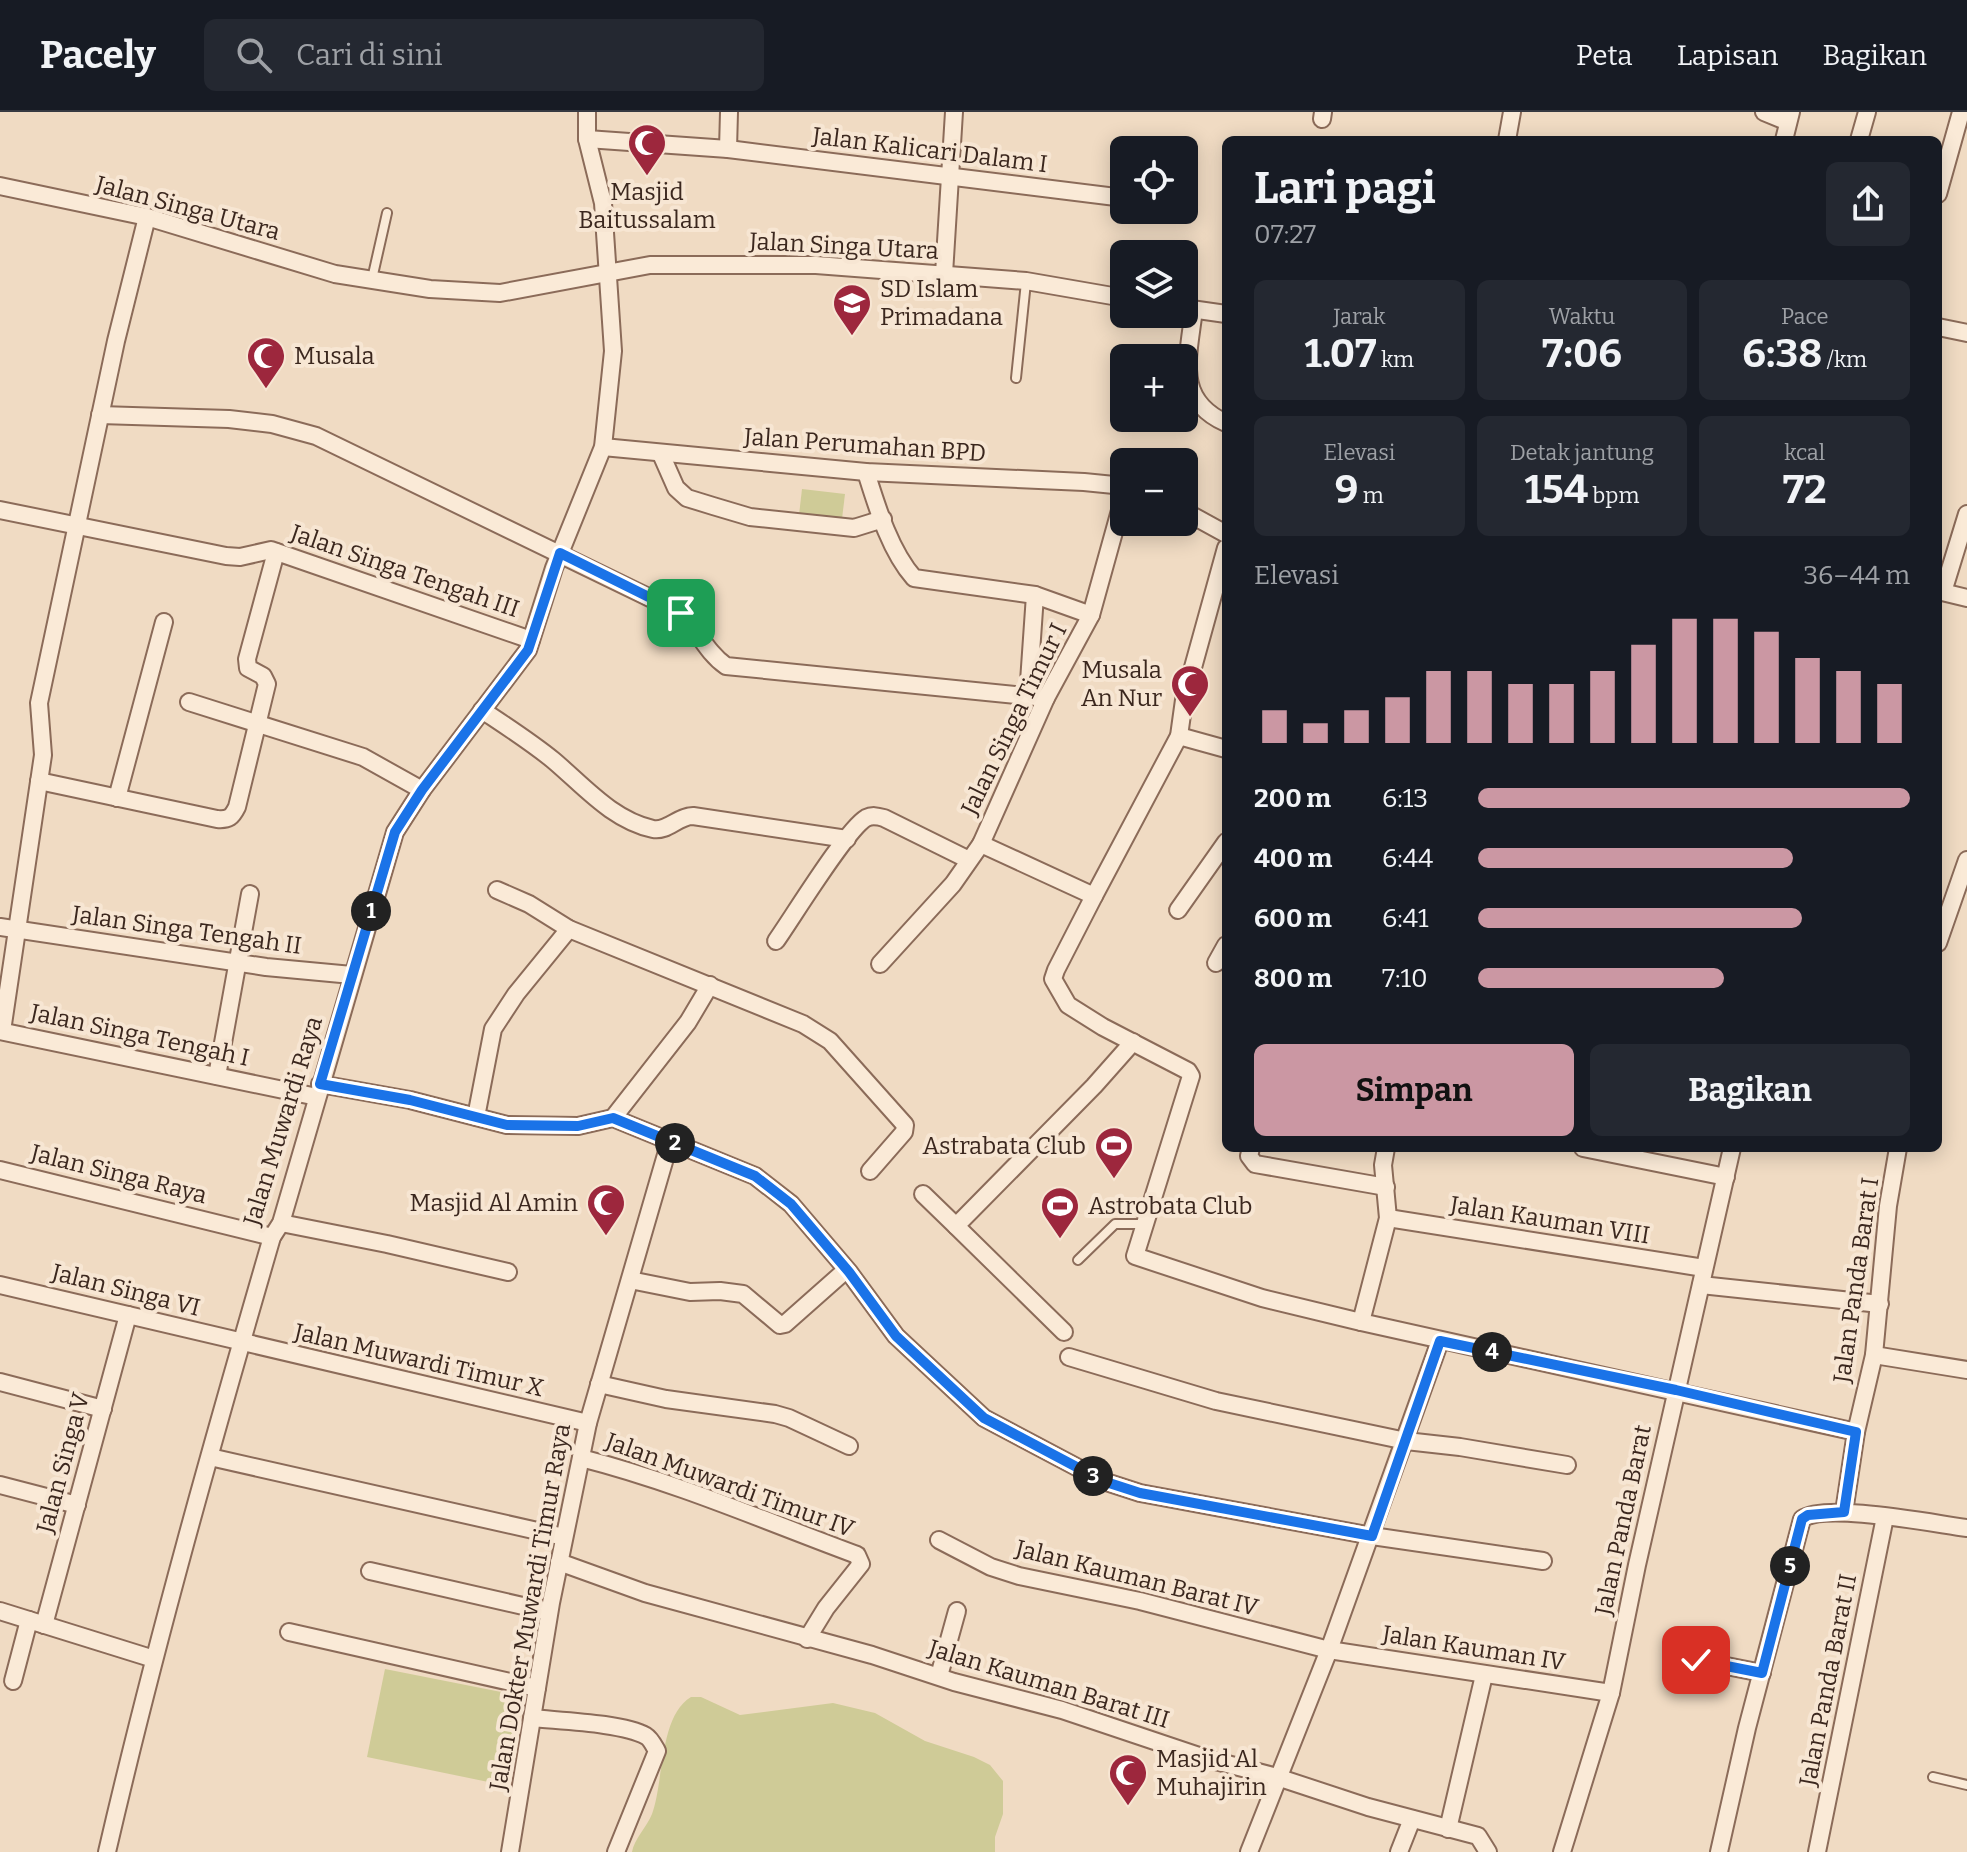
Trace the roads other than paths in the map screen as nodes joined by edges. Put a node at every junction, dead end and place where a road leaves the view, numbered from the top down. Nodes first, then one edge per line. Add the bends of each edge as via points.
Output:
1 (587, 112) edge
2 (729, 112) edge
3 (954, 112) edge
4 (1512, 112) edge
5 (1764, 112) edge
6 (1867, 112) edge
7 (1961, 112) edge
8 (1789, 117) edge
9 (1508, 136) edge
10 (1860, 136) edge
11 (587, 139) junction
12 (728, 149) junction
13 (950, 175) junction
14 (1942, 180) edge
15 (0, 186) edge
16 (1110, 196) edge
17 (387, 213) dead end
18 (147, 217) junction
19 (608, 271) junction
20 (944, 274) junction
21 (372, 280) junction
22 (1026, 281) junction
23 (1110, 296) edge
24 (1198, 313) edge
25 (1222, 314) edge
26 (1188, 328) edge
27 (1942, 328) edge
28 (1967, 333) edge
29 (1016, 378) dead end
30 (100, 415) junction
31 (1222, 421) edge
32 (603, 447) junction
33 (661, 454) junction
34 (866, 472) junction
35 (1110, 485) edge
36 (0, 510) edge
37 (1967, 514) edge
38 (883, 519) junction
39 (1198, 519) edge
40 (76, 524) junction
41 (1222, 532) edge
42 (1113, 536) edge
43 (276, 552) junction
44 (560, 553) junction
45 (1222, 562) edge
46 (1942, 586) edge
47 (1942, 592) edge
48 (1035, 595) junction
49 (1967, 598) edge
50 (1091, 615) junction
51 (164, 622) dead end
52 (531, 640) junction
53 (1028, 696) junction
54 (1046, 698) junction
55 (189, 702) dead end
56 (482, 710) junction
57 (255, 725) junction
58 (1179, 736) junction
59 (1222, 748) edge
60 (39, 781) junction
61 (422, 790) junction
62 (117, 798) junction
63 (847, 839) junction
64 (981, 844) junction
65 (1222, 848) edge
66 (969, 860) junction
67 (1966, 867) edge
68 (497, 890) dead end
69 (250, 894) dead end
70 (1094, 896) junction
71 (1178, 910) dead end
72 (8, 928) edge
73 (569, 929) junction
74 (1942, 932) edge
75 (776, 941) dead end
76 (1222, 952) edge
77 (237, 962) junction
78 (1216, 963) dead end
79 (880, 964) dead end
80 (352, 975) junction
81 (710, 985) junction
82 (1, 1031) edge
83 (1133, 1042) junction
84 (217, 1076) junction
85 (319, 1091) junction
86 (476, 1117) junction
87 (613, 1118) junction
88 (670, 1141) junction
89 (1250, 1152) edge
90 (1385, 1152) edge
91 (1603, 1152) edge
92 (1731, 1152) edge
93 (1897, 1152) edge
94 (0, 1170) edge
95 (870, 1171) dead end
96 (1726, 1177) junction
97 (1386, 1187) junction
98 (923, 1194) dead end
99 (1388, 1218) junction
100 (1143, 1224) junction
101 (956, 1226) junction
102 (276, 1230) junction
103 (1078, 1260) dead end
104 (846, 1270) junction
105 (508, 1272) dead end
106 (1702, 1276) junction
107 (630, 1280) junction
108 (0, 1285) edge
109 (1880, 1304) junction
110 (128, 1315) junction
111 (1361, 1322) junction
112 (1064, 1332) dead end
113 (1440, 1341) junction
114 (240, 1343) junction
115 (1874, 1355) junction
116 (1069, 1357) dead end
117 (1967, 1370) edge
118 (0, 1382) edge
119 (599, 1384) junction
120 (1676, 1390) junction
121 (103, 1409) junction
122 (588, 1423) junction
123 (1856, 1432) junction
124 (1406, 1441) junction
125 (849, 1446) dead end
126 (210, 1457) junction
127 (581, 1458) junction
128 (1567, 1465) dead end
129 (0, 1485) edge
130 (77, 1505) junction
131 (1844, 1512) junction
132 (1885, 1517) junction
133 (1967, 1528) edge
134 (1372, 1536) junction
135 (564, 1537) junction
136 (939, 1540) dead end
137 (1543, 1561) dead end
138 (559, 1562) junction
139 (370, 1571) dead end
140 (0, 1611) edge
141 (957, 1611) dead end
142 (549, 1612) junction
143 (36, 1622) junction
144 (289, 1632) dead end
145 (807, 1639) junction
146 (1329, 1650) junction
147 (154, 1659) junction
148 (1696, 1660) dead end
149 (1762, 1673) junction
150 (1484, 1675) junction
151 (939, 1676) junction
152 (13, 1681) dead end
153 (537, 1688) junction
154 (1611, 1693) junction
155 (532, 1718) junction
156 (1277, 1777) junction
157 (1933, 1777) dead end
158 (1967, 1785) edge
159 (1412, 1819) junction
160 (1448, 1829) junction
161 (108, 1852) edge
162 (510, 1852) edge
163 (616, 1852) edge
164 (1249, 1852) edge
165 (1399, 1852) edge
166 (1488, 1852) edge
167 (1562, 1852) edge
168 (1719, 1852) edge
169 (1817, 1852) edge

1 - 11 street, Jalan Muwardi Raya
2 - 12 street
3 - 13 street
4 - 9 street
5 - 8 street
6 - 10 street
7 - 14 street
11 - 12 street, Jalan Kalicari Dalam I
11 - 19 street, Jalan Muwardi Raya via 603,203
12 - 13 street, Jalan Kalicari Dalam I
13 - 16 street, Jalan Kalicari Dalam I
13 - 20 street
15 - 18 street, Jalan Singa Utara
17 - 21 lane
18 - 21 street, Jalan Singa Utara via 335,274
18 - 30 street
19 - 20 street, Jalan Singa Utara via 650,265 816,265
19 - 21 street, Jalan Singa Utara via 500,293
19 - 32 street, Jalan Muwardi Raya via 613,351
20 - 22 street, Jalan Singa Utara
22 - 23 street, Jalan Singa Utara
22 - 29 lane
24 - 25 street
26 - 31 street via 1188,385 1209,415
27 - 28 street
30 - 40 street
30 - 44 street via 229,419 316,436
32 - 33 street, Jalan Perumahan BPD
32 - 44 street, Jalan Muwardi Raya
33 - 34 street, Jalan Perumahan BPD
33 - 38 street via 676,488 687,498 726,510 854,528
34 - 35 street, Jalan Perumahan BPD
34 - 38 street, Jalan Singa Timur I
36 - 40 street, Jalan Singa Tengah III
37 - 46 street
38 - 48 street, Jalan Singa Timur I via 914,578
39 - 41 street
40 - 43 street, Jalan Singa Tengah III via 226,556
40 - 60 street via 39,703
42 - 50 street, Jalan Singa Timur I
43 - 52 street, Jalan Singa Tengah III
43 - 57 street via 247,659 248,668 267,680
44 - 52 street, Jalan Muwardi Raya
44 - 53 street via 681,613 712,656 726,666
45 - 58 street
47 - 49 street
48 - 50 street, Jalan Singa Timur I
48 - 53 street
50 - 54 street, Jalan Singa Timur I
51 - 62 street
52 - 56 street, Jalan Muwardi Raya
53 - 54 street
54 - 64 street, Jalan Singa Timur I
55 - 57 street
56 - 61 street, Jalan Muwardi Raya
56 - 63 street via 550,758 615,814 649,828 661,829 693,816
57 - 61 street via 363,757
57 - 62 street via 233,816 217,819
58 - 59 street
58 - 70 street
60 - 62 street
60 - 72 street
61 - 80 street, Jalan Muwardi Raya via 395,832
63 - 66 street via 875,815
63 - 75 street
64 - 66 street, Jalan Singa Timur I
64 - 70 street, Jalan Singa Timur I
65 - 71 street
66 - 79 street, Jalan Singa Timur I via 936,905
67 - 74 street
68 - 73 street
69 - 77 street
70 - 83 street via 1053,979 1068,1005
72 - 77 street, Jalan Singa Tengah II
72 - 82 street
73 - 81 street
73 - 86 street via 493,1029
76 - 78 street
77 - 80 street, Jalan Singa Tengah II
77 - 84 street
80 - 85 street, Jalan Muwardi Raya
81 - 87 street via 688,1022
81 - 95 street via 830,1041 903,1121 904,1132
82 - 84 street, Jalan Singa Tengah I
83 - 100 street via 1188,1071 1191,1079
83 - 101 street
84 - 85 street, Jalan Singa Tengah I
85 - 86 street, Jalan Singa Tengah I via 410,1100
85 - 102 street, Jalan Muwardi Raya
86 - 87 street, Jalan Singa Tengah I via 554,1127
87 - 88 street
88 - 104 street via 755,1176 791,1204
88 - 107 street, Jalan Dokter Muwardi Timur Raya
89 - 97 street via 1255,1164
90 - 97 street
91 - 96 street
92 - 96 street, Jalan Panda Barat
93 - 109 street, Jalan Panda Barat I
94 - 102 street, Jalan Singa Raya
96 - 106 street, Jalan Panda Barat
97 - 99 street
98 - 101 street
99 - 106 street, Jalan Kauman VIII
99 - 111 street
100 - 103 lane via 1115,1224
100 - 111 street via 1135,1256 1262,1298
101 - 112 street
102 - 105 street, Jalan Singa Raya
102 - 114 street, Jalan Muwardi Raya
104 - 107 street via 780,1325 743,1294 690,1292
104 - 134 street via 896,1336 984,1418 1103,1481
106 - 109 street, Jalan Kauman VIII
106 - 120 street, Jalan Panda Barat
107 - 119 street, Jalan Dokter Muwardi Timur Raya
108 - 110 street, Jalan Singa VI
109 - 115 street, Jalan Panda Barat I
110 - 114 street, Jalan Singa VI
110 - 121 street, Jalan Singa V
111 - 113 street
113 - 120 street
113 - 124 street
114 - 122 street, Jalan Muwardi Timur X
114 - 126 street, Jalan Muwardi Raya
115 - 117 street
115 - 123 street, Jalan Panda Barat I
116 - 124 street via 1216,1401
118 - 121 street
119 - 122 street, Jalan Dokter Muwardi Timur Raya
119 - 125 street via 775,1414
120 - 123 street
120 - 154 street, Jalan Panda Barat
121 - 130 street, Jalan Singa V
122 - 127 street, Jalan Dokter Muwardi Timur Raya
123 - 131 street, Jalan Panda Barat I
124 - 128 street
124 - 134 street
126 - 135 street
126 - 147 street, Jalan Muwardi Raya
127 - 135 street, Jalan Dokter Muwardi Timur Raya
127 - 145 street, Jalan Muwardi Timur IV via 736,1508 857,1555 861,1564
129 - 130 street
130 - 143 street, Jalan Singa V
131 - 132 street
131 - 149 street via 1802,1519
132 - 133 street
132 - 169 street, Jalan Panda Barat II
134 - 137 street
134 - 146 street
135 - 138 street, Jalan Dokter Muwardi Timur Raya
136 - 146 street, Jalan Kauman Barat IV via 1019,1576
138 - 142 street, Jalan Dokter Muwardi Timur Raya
138 - 145 street, Jalan Kauman Barat III via 645,1593
139 - 142 street
140 - 143 street
141 - 151 street
142 - 153 street, Jalan Dokter Muwardi Timur Raya
143 - 147 street
143 - 152 street, Jalan Singa V
144 - 153 street
145 - 151 street, Jalan Kauman Barat III
146 - 150 street, Jalan Kauman IV
146 - 156 street
147 - 161 street, Jalan Muwardi Raya
148 - 149 street
149 - 168 street
150 - 154 street, Jalan Kauman IV
150 - 160 street
151 - 156 street, Jalan Kauman Barat III
153 - 155 street, Jalan Dokter Muwardi Timur Raya
154 - 167 street, Jalan Panda Barat
155 - 162 street, Jalan Dokter Muwardi Timur Raya
155 - 163 street via 610,1726 647,1736 653,1743 657,1751
156 - 159 street, Jalan Kauman Barat III
156 - 164 street
157 - 158 lane
159 - 160 street, Jalan Kauman Barat III
159 - 165 street
160 - 166 street, Jalan Kauman Barat III via 1480,1838

